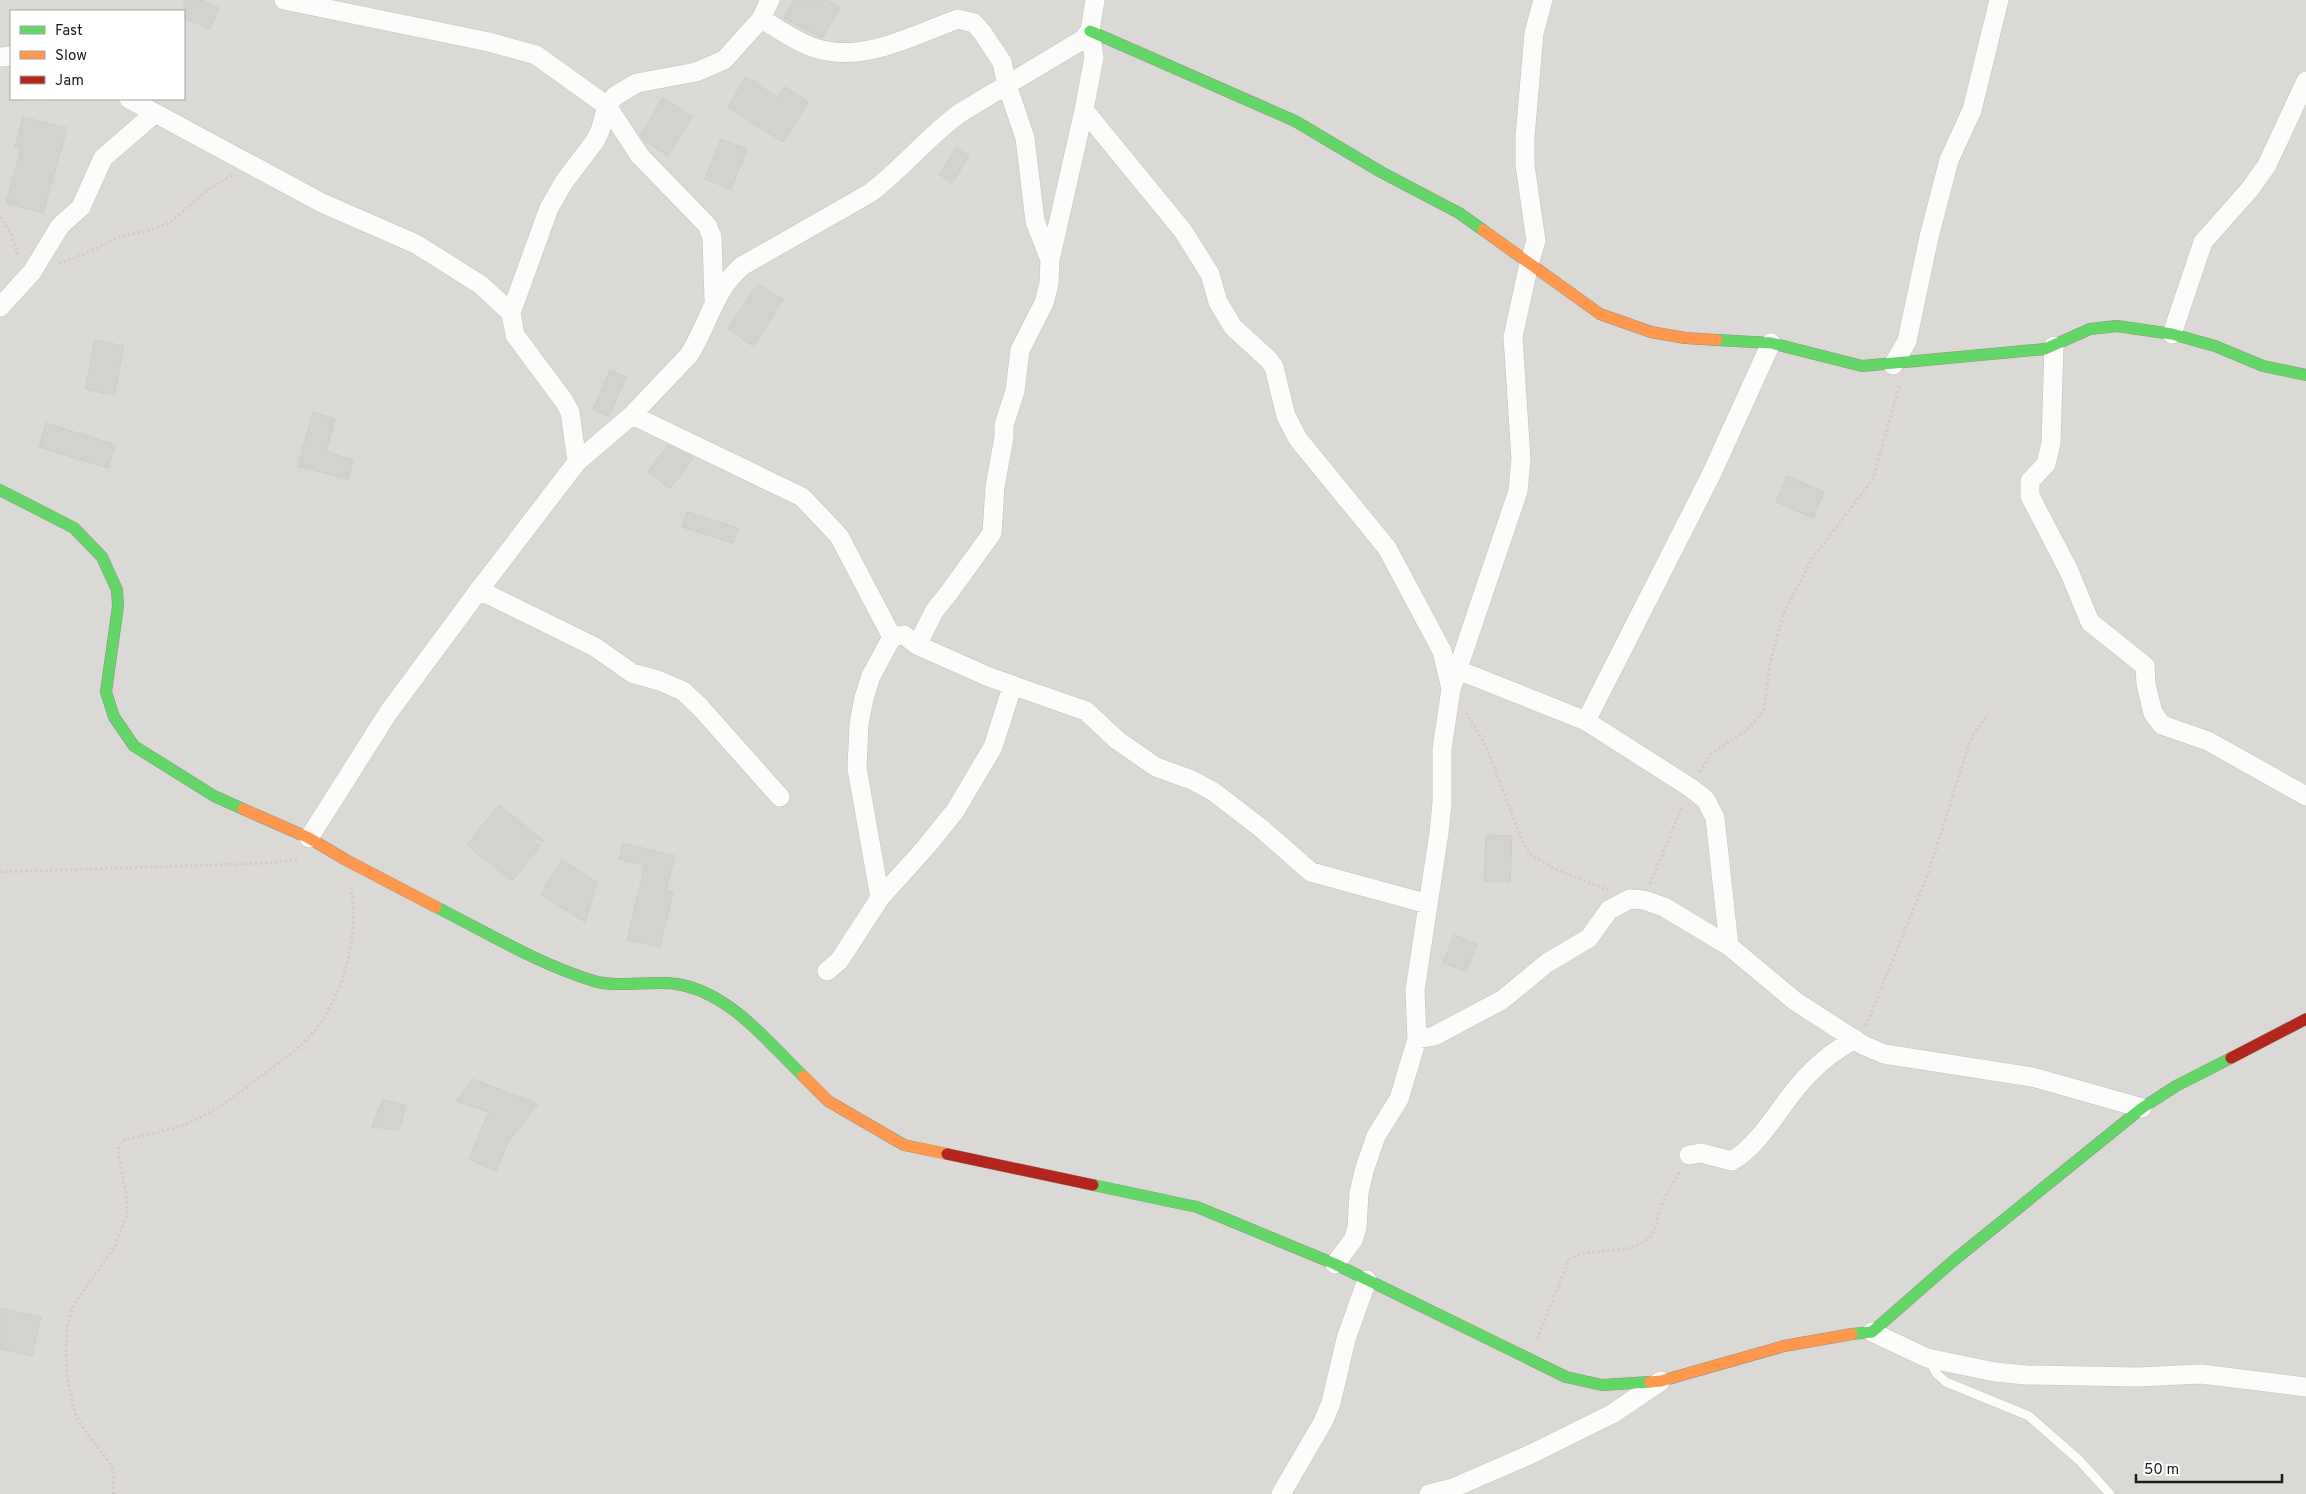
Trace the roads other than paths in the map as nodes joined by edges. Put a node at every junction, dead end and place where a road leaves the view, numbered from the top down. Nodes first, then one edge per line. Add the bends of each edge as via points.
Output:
1 (284, 0) edge
2 (770, 0) edge
3 (1095, 0) edge
4 (1543, 0) edge
5 (1999, 0) edge
6 (761, 19) junction
7 (1090, 31) junction
8 (2306, 81) edge
9 (1007, 85) junction
10 (131, 100) edge
11 (607, 106) junction
12 (1084, 110) junction
13 (155, 113) junction
14 (1050, 260) junction
15 (1529, 264) junction
16 (714, 300) junction
17 (0, 307) edge
18 (512, 313) junction
19 (2172, 334) junction
20 (1771, 343) junction
21 (2054, 346) junction
22 (1899, 364) junction
23 (2306, 375) edge
24 (632, 415) junction
25 (578, 462) junction
26 (0, 490) edge
27 (479, 590) junction
28 (892, 637) junction
29 (917, 645) junction
30 (1458, 670) junction
31 (1012, 687) junction
32 (1451, 690) junction
33 (1586, 721) junction
34 (2306, 796) edge
35 (780, 797) dead end
36 (308, 838) junction
37 (880, 898) junction
38 (1428, 904) junction
39 (1729, 946) junction
40 (827, 971) dead end
41 (2306, 1019) edge
42 (1855, 1038) junction
43 (1417, 1039) junction
44 (2142, 1108) junction
45 (1689, 1155) road end
46 (1335, 1264) junction
47 (1367, 1280) junction
48 (1872, 1332) junction
49 (1928, 1358) junction
50 (1661, 1381) junction
51 (2306, 1387) edge
52 (1281, 1494) edge
53 (1429, 1494) edge
54 (2110, 1494) edge

1 - 11 street via 518,48 536,55
2 - 6 street
3 - 7 street
4 - 15 street via 1534,33 1525,138 1525,164 1536,241
5 - 22 street via 1972,110 1949,160 1907,342
6 - 9 street via 812,47 838,54 870,51 958,18 966,19 982,32 998,55
6 - 11 street via 724,60 696,72 637,83 615,96
7 - 9 street via 1082,40
7 - 12 street via 1094,57
7 - 15 street via 1295,121 1459,214
8 - 19 street via 2267,165 2203,242
9 - 14 street via 1025,138 1035,221
9 - 16 street via 947,122 870,192 742,266
10 - 13 street
11 - 16 street via 640,156 707,225 712,237
11 - 18 street via 595,141 549,208
12 - 14 street
12 - 32 street via 1183,231 1210,274 1218,302 1233,327 1274,367 1290,428 1392,555 1442,651
13 - 17 street via 103,158 80,207 60,226 28,276
13 - 18 street via 322,203 416,244 481,286
14 - 29 street via 1044,303 1020,350 1015,391 1004,425 994,487 992,532 935,610
15 - 20 street via 1600,314 1651,332 1685,338
15 - 30 street via 1513,337 1520,459 1518,491
16 - 24 street via 689,355
18 - 25 street via 515,335 570,412
19 - 21 street via 2103,326
19 - 23 street via 2215,346 2263,366
20 - 22 street via 1862,366
20 - 33 street via 1711,475
21 - 22 street
21 - 34 street via 2051,443 2046,464 2030,481 2030,496 2069,571 2090,622 2145,666 2153,714 2162,725 2208,741
24 - 25 street
24 - 28 street via 802,497 838,536
25 - 27 street
26 - 36 street via 74,528 109,570 117,590 118,606 106,692 114,717 134,746 214,796
27 - 35 street via 595,646 632,674 671,684 683,691
27 - 36 street via 388,713
28 - 29 street via 904,635
28 - 37 street via 871,676 864,698 856,768
29 - 31 street
30 - 32 street
30 - 33 street
31 - 37 street via 994,746 955,811
31 - 38 street via 1086,711 1117,740 1156,767 1214,792 1311,872
32 - 38 street via 1442,749 1442,803
33 - 39 street via 1706,800 1715,818
36 - 46 street via 541,961 596,982 677,984 708,994 735,1010 828,1101 904,1145 1197,1207
37 - 40 street via 839,961
38 - 43 street via 1415,990
39 - 42 street via 1795,1001
39 - 43 street via 1664,907 1637,900 1609,910 1589,938 1548,963 1502,1000 1434,1036
41 - 44 street via 2176,1086
42 - 44 street via 1884,1054 2032,1077
42 - 45 street via 1818,1064 1746,1152 1732,1161 1701,1154
43 - 46 street via 1399,1099 1376,1136 1364,1171 1353,1240
44 - 48 street via 1953,1261
46 - 47 street
47 - 50 street via 1566,1377 1602,1385
47 - 52 street via 1346,1339 1331,1403
48 - 49 street
48 - 50 street via 1784,1346
49 - 51 street via 2026,1375 2138,1377 2201,1374
49 - 54 lane via 1946,1382 2029,1416 2079,1460
50 - 53 street via 1612,1414 1529,1455 1453,1488

